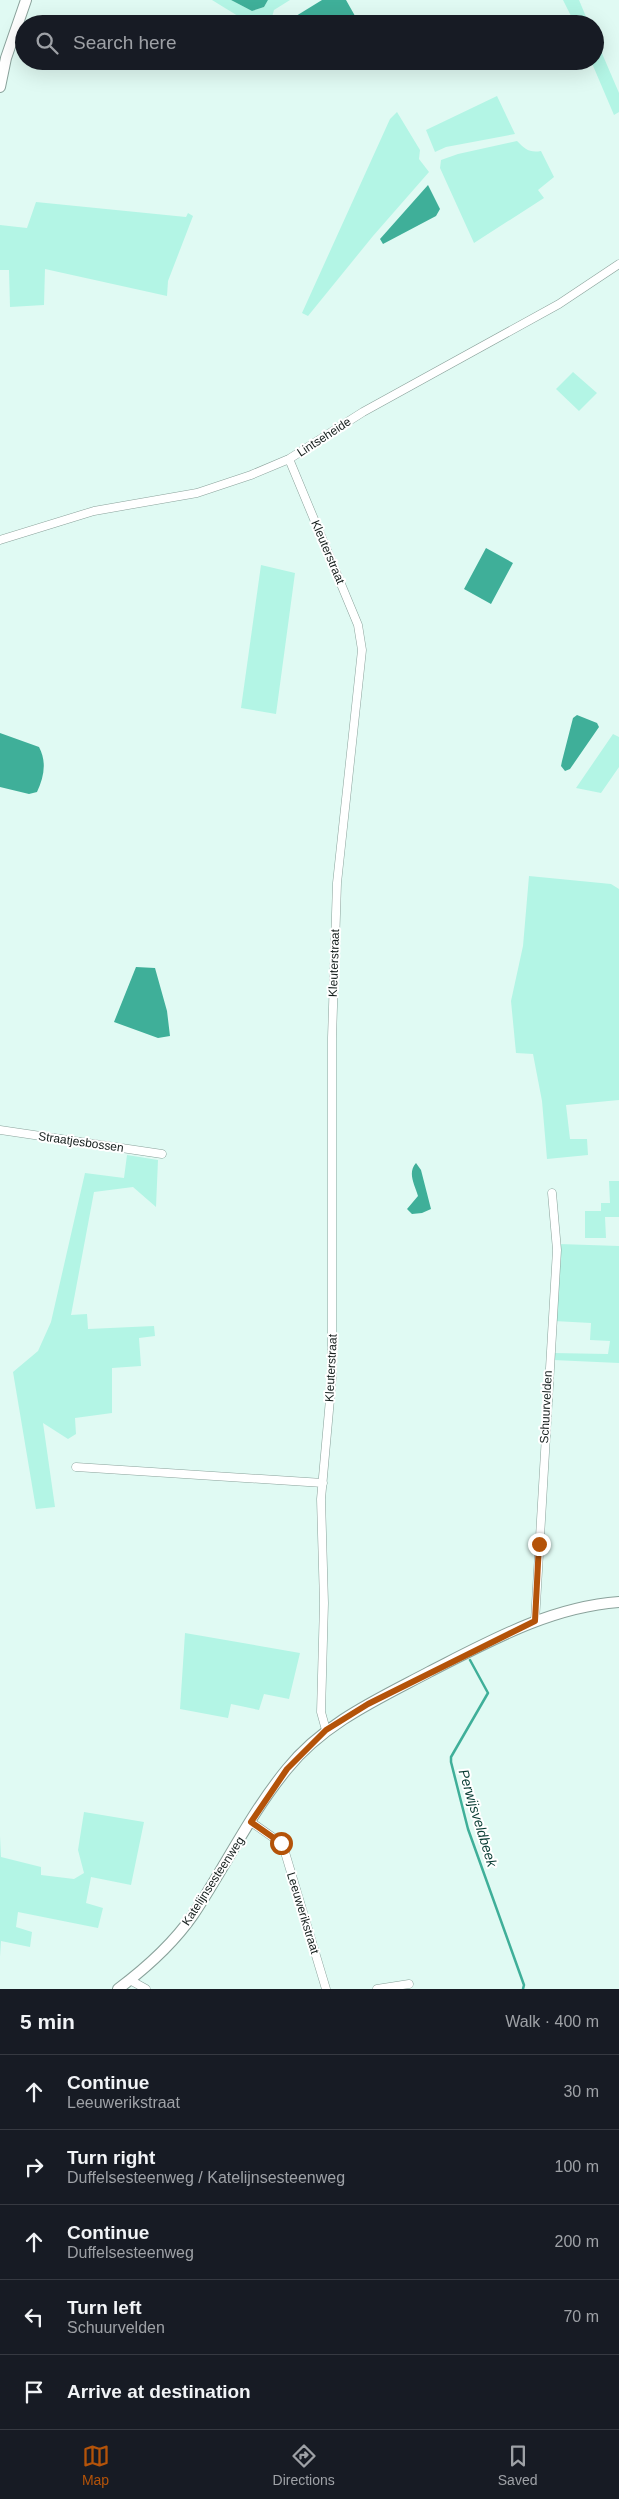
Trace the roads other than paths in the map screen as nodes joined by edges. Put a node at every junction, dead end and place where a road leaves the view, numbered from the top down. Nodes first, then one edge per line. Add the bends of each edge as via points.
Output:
1 (26, 0) edge
2 (21, 15) edge
3 (15, 32) edge
4 (0, 87) edge
5 (619, 264) edge
6 (289, 459) junction
7 (0, 540) edge
8 (0, 1130) edge
9 (162, 1154) dead end
10 (552, 1193) dead end
11 (76, 1467) dead end
12 (323, 1483) junction
13 (619, 1602) edge
14 (535, 1621) junction
15 (326, 1730) junction
16 (251, 1822) junction
17 (130, 1980) junction
18 (409, 1984) dead end
19 (118, 1989) edge
20 (146, 1989) edge
21 (326, 1989) edge
22 (376, 1989) edge

1 - 2 street
3 - 4 street
5 - 6 street, Lintseheide via 558,304 371,407
6 - 7 street, Lintseheide via 251,476 197,493 94,511
6 - 12 street, Kleuterstraat via 358,625 362,650 337,883 332,1038 332,1377
8 - 9 street, Straatjesbossen
10 - 14 street, Schuurvelden via 556,1250
11 - 12 street
12 - 15 street, Kleuterstraat via 321,1712
13 - 14 street, Katelijnsesteenweg via 581,1606
14 - 15 street, Katelijnsesteenweg via 368,1704
15 - 16 street, Katelijnsesteenweg via 287,1769
16 - 17 street, Katelijnsesteenweg via 192,1917 167,1948
16 - 21 street, Leeuwerikstraat via 284,1848
17 - 19 street, Katelijnsesteenweg
17 - 20 street
18 - 22 street

